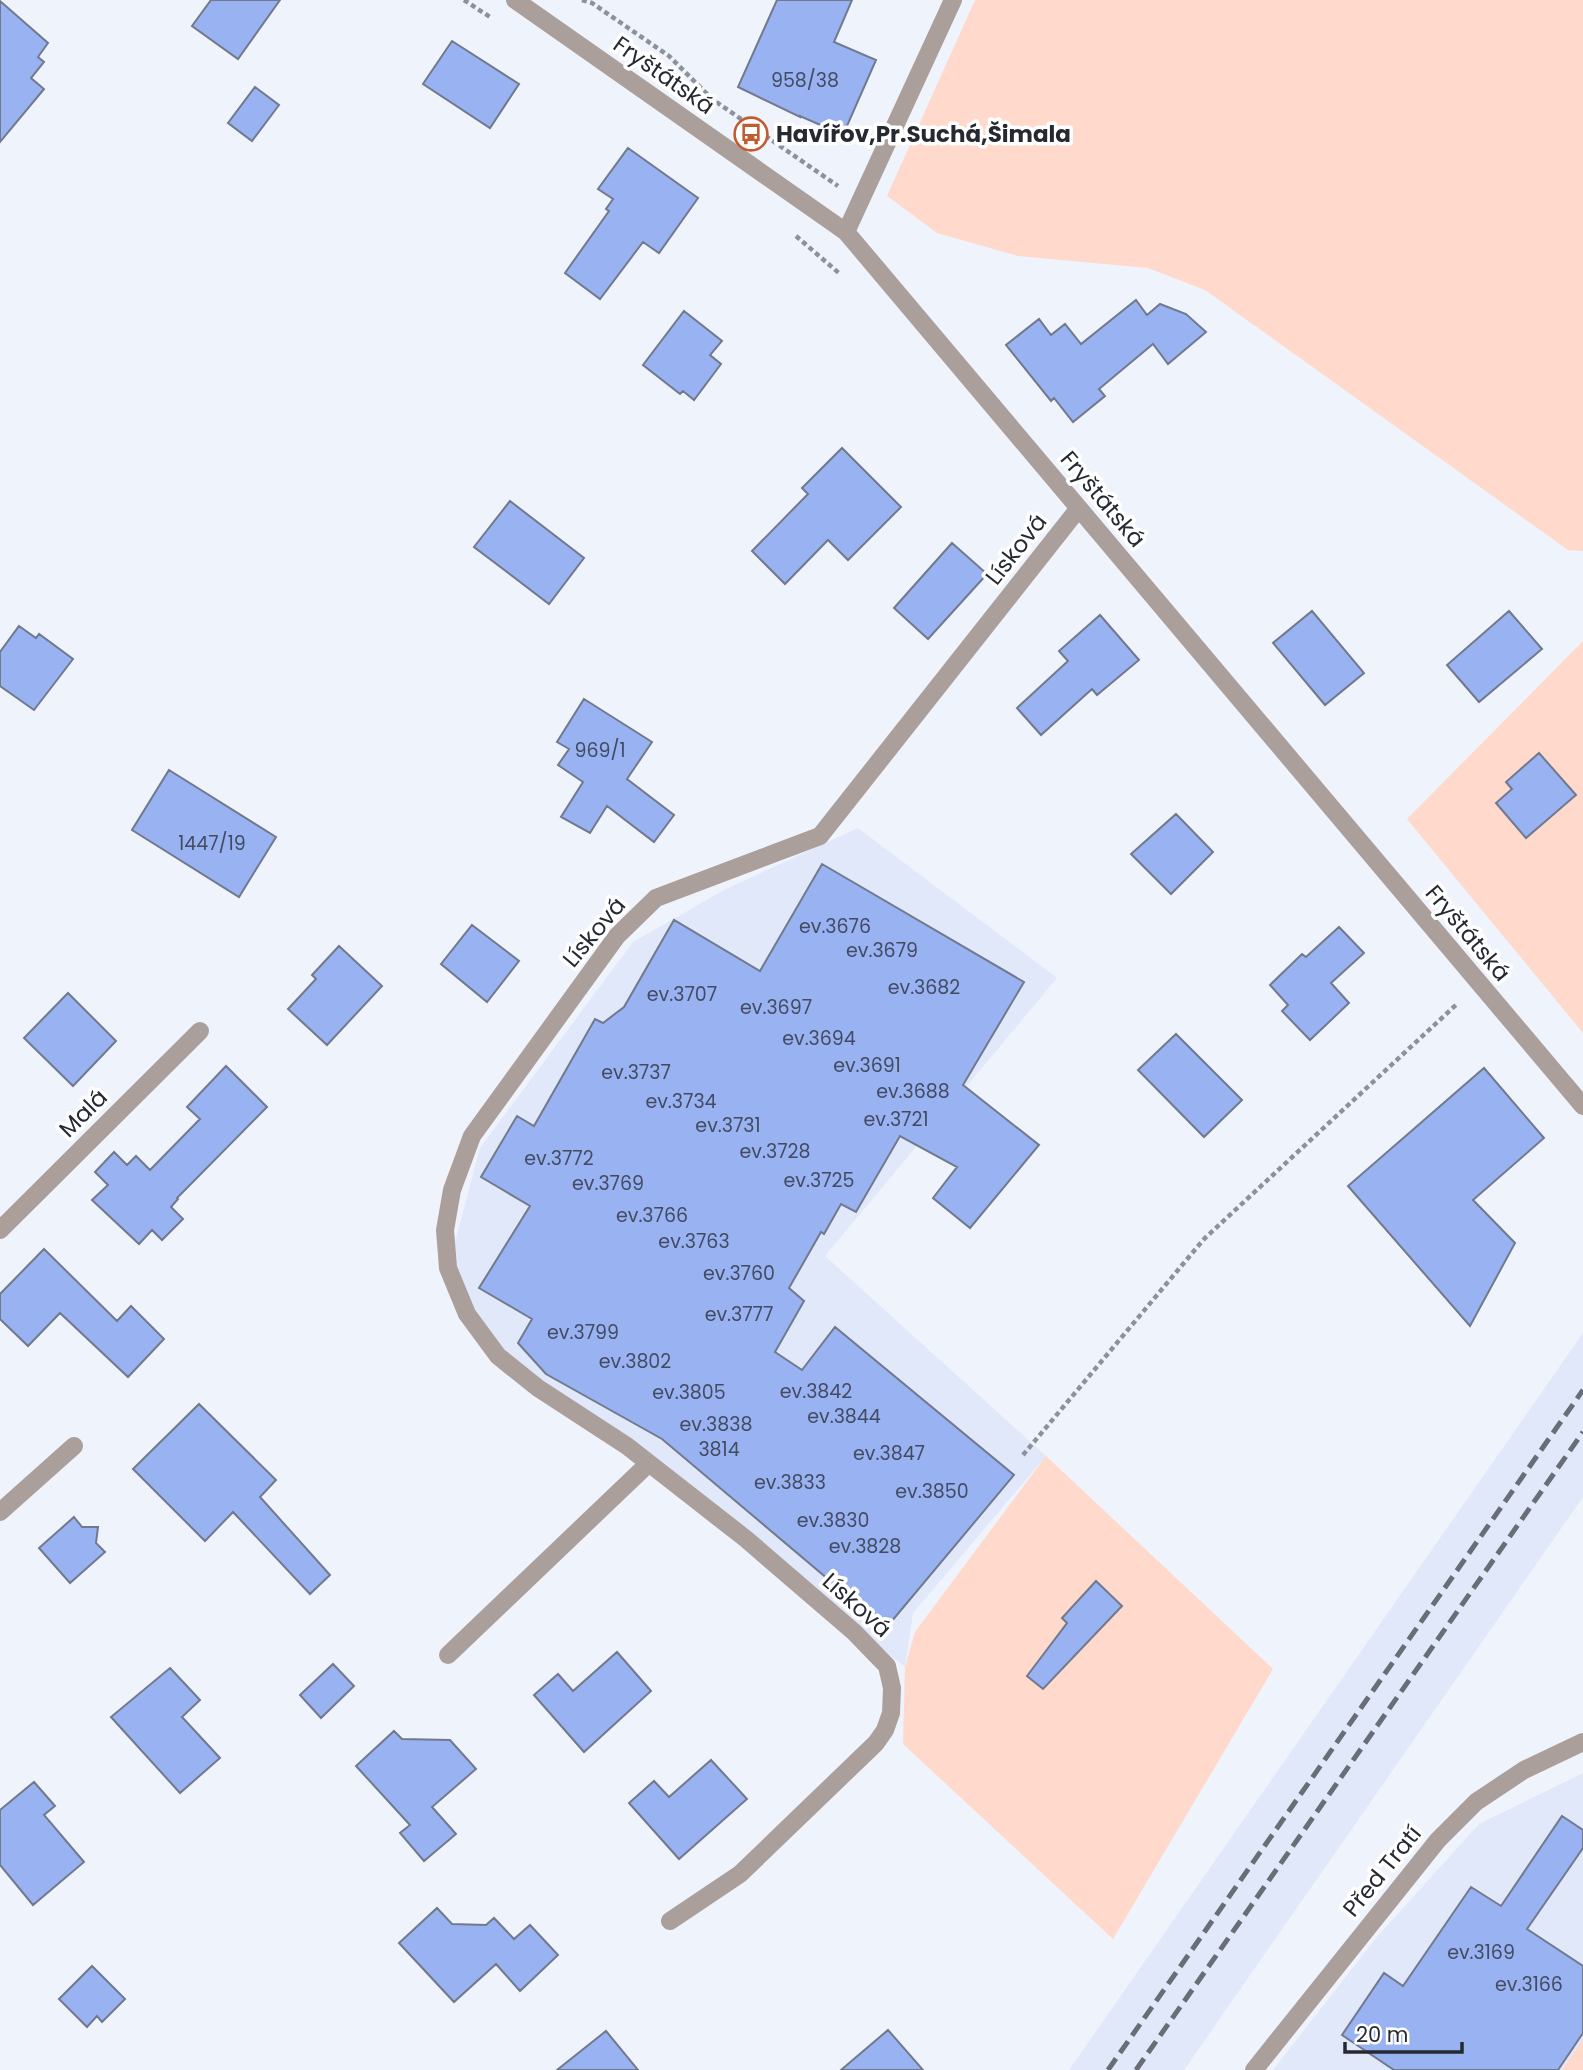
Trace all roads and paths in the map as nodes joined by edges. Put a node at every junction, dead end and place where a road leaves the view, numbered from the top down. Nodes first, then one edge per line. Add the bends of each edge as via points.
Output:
1 (464, 0) edge
2 (582, 0) edge
3 (953, 0) edge
4 (527, 3) edge
5 (496, 21) dead end
6 (860, 201) junction
7 (846, 232) junction
8 (792, 233) dead end
9 (841, 274) dead end
10 (1079, 508) junction
11 (1479, 983) junction
12 (200, 1031) dead end
13 (1582, 1105) edge
14 (0, 1230) edge
15 (74, 1446) dead end
16 (1023, 1455) dead end
17 (648, 1464) junction
18 (0, 1512) edge
19 (447, 1655) dead end
20 (1583, 1742) edge
21 (670, 1921) dead end
22 (1254, 2070) edge

1 - 5 path
2 - 6 path via 668,56 712,99
3 - 6 street
4 - 7 street, Fryštátská
6 - 7 street
7 - 10 street, Fryštátská
8 - 9 path
10 - 11 street, Fryštátská
10 - 17 street, Lísková via 820,835 656,898 617,936 472,1136 452,1190 444,1230 447,1268 467,1314 498,1356
11 - 13 street, Fryštátská
11 - 16 path via 1204,1239
12 - 14 street, Malá
15 - 18 street
17 - 19 street
17 - 21 street, Lísková via 746,1539 854,1632 887,1666 891,1688 891,1713 876,1743 740,1874
20 - 22 street, Před Tratí via 1524,1770 1475,1802 1438,1840

